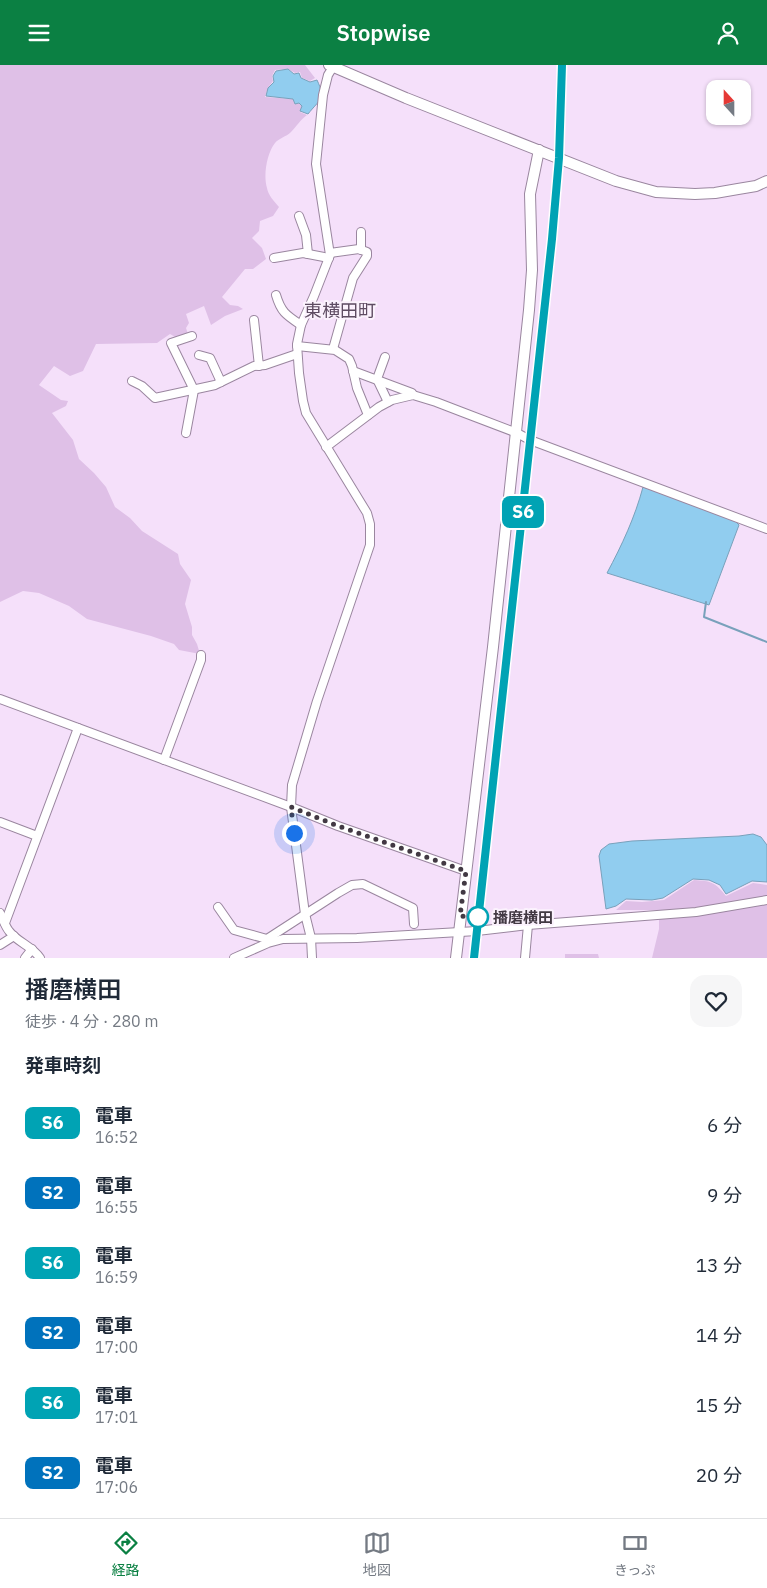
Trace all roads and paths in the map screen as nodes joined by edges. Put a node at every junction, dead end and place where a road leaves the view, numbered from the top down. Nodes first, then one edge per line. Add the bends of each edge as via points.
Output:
1 (331, 66) edge
2 (539, 150) junction
3 (767, 181) edge
4 (299, 216) dead end
5 (361, 232) dead end
6 (361, 250) junction
7 (308, 254) junction
8 (329, 255) junction
9 (274, 257) dead end
10 (276, 295) dead end
11 (254, 320) dead end
12 (300, 325) junction
13 (192, 336) dead end
14 (297, 346) junction
15 (333, 349) junction
16 (297, 354) junction
17 (200, 355) dead end
18 (385, 357) dead end
19 (258, 366) junction
20 (352, 371) junction
21 (377, 379) junction
22 (132, 381) dead end
23 (221, 382) junction
24 (194, 390) junction
25 (413, 395) junction
26 (388, 402) junction
27 (368, 415) junction
28 (186, 433) dead end
29 (517, 433) junction
30 (326, 447) junction
31 (767, 529) edge
32 (201, 655) dead end
33 (0, 699) edge
34 (78, 728) junction
35 (164, 760) junction
36 (291, 807) junction
37 (0, 822) edge
38 (38, 833) junction
39 (466, 871) junction
40 (767, 900) edge
41 (218, 907) dead end
42 (0, 913) edge
43 (305, 914) junction
44 (5, 923) junction
45 (414, 923) dead end
46 (528, 925) junction
47 (459, 931) junction
48 (14, 936) junction
49 (311, 938) junction
50 (267, 941) junction
51 (0, 945) edge
52 (32, 949) junction
53 (246, 955) edge
54 (25, 958) edge
55 (40, 958) edge
56 (234, 958) edge
57 (312, 958) edge
58 (456, 958) edge
59 (525, 958) edge

1 - 2 street
1 - 8 street via 324,95 316,164
2 - 3 street via 616,181 656,192 715,193
2 - 29 street via 530,194 532,270
4 - 7 street
5 - 6 street
6 - 8 street
6 - 15 street via 367,252 367,256 353,279
7 - 8 street
7 - 9 street
8 - 12 street
10 - 12 street via 284,313
11 - 19 street
12 - 14 street
13 - 24 street via 171,343
14 - 15 street
14 - 16 street
15 - 20 street via 349,359
16 - 19 street
16 - 30 street via 302,401
17 - 23 street via 210,359
18 - 21 street
19 - 23 street
20 - 21 street
20 - 27 street
21 - 25 street
21 - 26 street
22 - 24 street via 155,398
23 - 24 street
24 - 28 street
25 - 26 street
25 - 29 street
26 - 27 street
27 - 30 street
29 - 31 street
29 - 39 street
30 - 36 street via 367,513 371,534 295,769
32 - 35 street
33 - 34 street
34 - 35 street
34 - 38 street
35 - 36 street
36 - 39 street
36 - 43 street
37 - 38 street
38 - 44 street
39 - 47 street
40 - 46 street via 696,912
41 - 50 street via 234,930
42 - 44 street
43 - 45 street via 352,885 363,883 412,908
43 - 49 street
43 - 50 street
44 - 48 street
46 - 47 street
46 - 59 street
47 - 49 street
47 - 58 street
48 - 51 street
48 - 52 street
49 - 50 street
49 - 57 street
50 - 53 street
52 - 54 street
52 - 55 street
53 - 56 street

